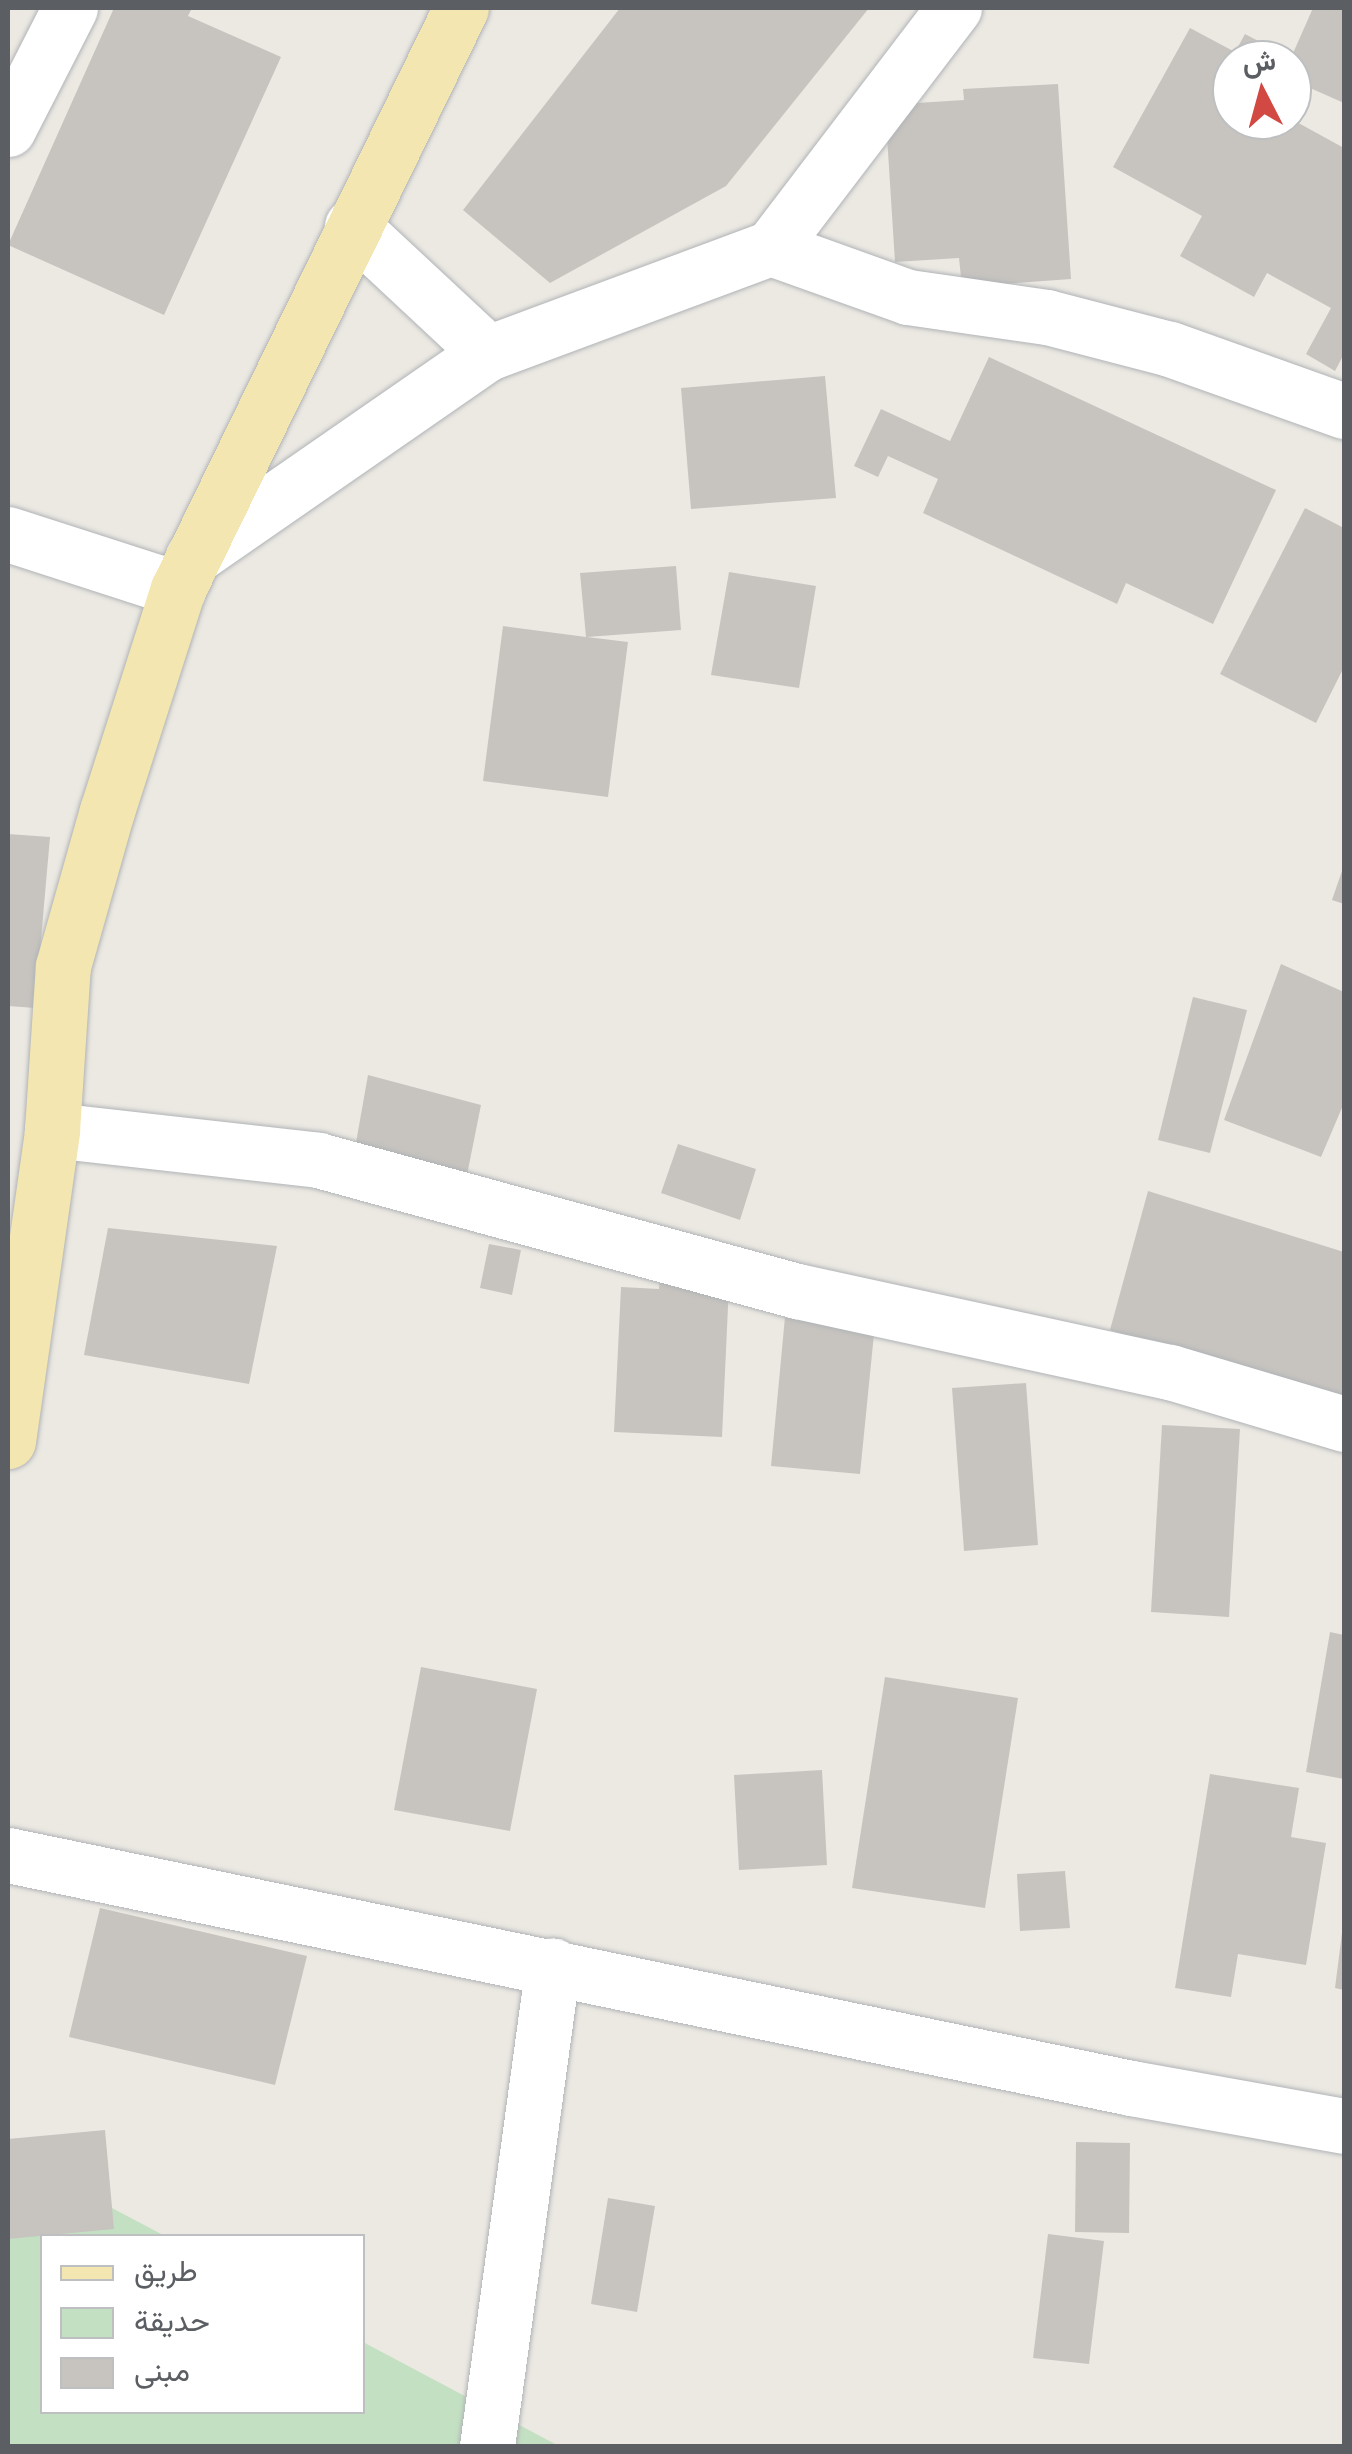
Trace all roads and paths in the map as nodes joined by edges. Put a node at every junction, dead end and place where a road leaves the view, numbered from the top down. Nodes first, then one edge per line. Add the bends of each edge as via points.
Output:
1 (70, 8) edge
2 (461, 8) edge
3 (954, 8) edge
4 (8, 130) edge
5 (352, 226) junction
6 (771, 248) junction
7 (488, 353) junction
8 (1344, 411) edge
9 (8, 534) edge
10 (186, 573) junction
11 (52, 1130) junction
12 (18, 1291) edge
13 (1344, 1424) edge
14 (8, 1441) edge
15 (8, 1855) edge
16 (553, 1966) junction
17 (1344, 2126) edge
18 (487, 2446) edge

1 - 4 street
2 - 5 main road
3 - 6 street
5 - 7 street
5 - 10 main road
6 - 7 street
6 - 8 street via 908,296 1010,310 1155,345
7 - 10 street
9 - 10 street
10 - 11 main road via 63,966
11 - 12 main road
11 - 13 street via 318,1160 797,1291 1170,1372
12 - 14 main road
15 - 16 street
16 - 17 street
16 - 18 street

